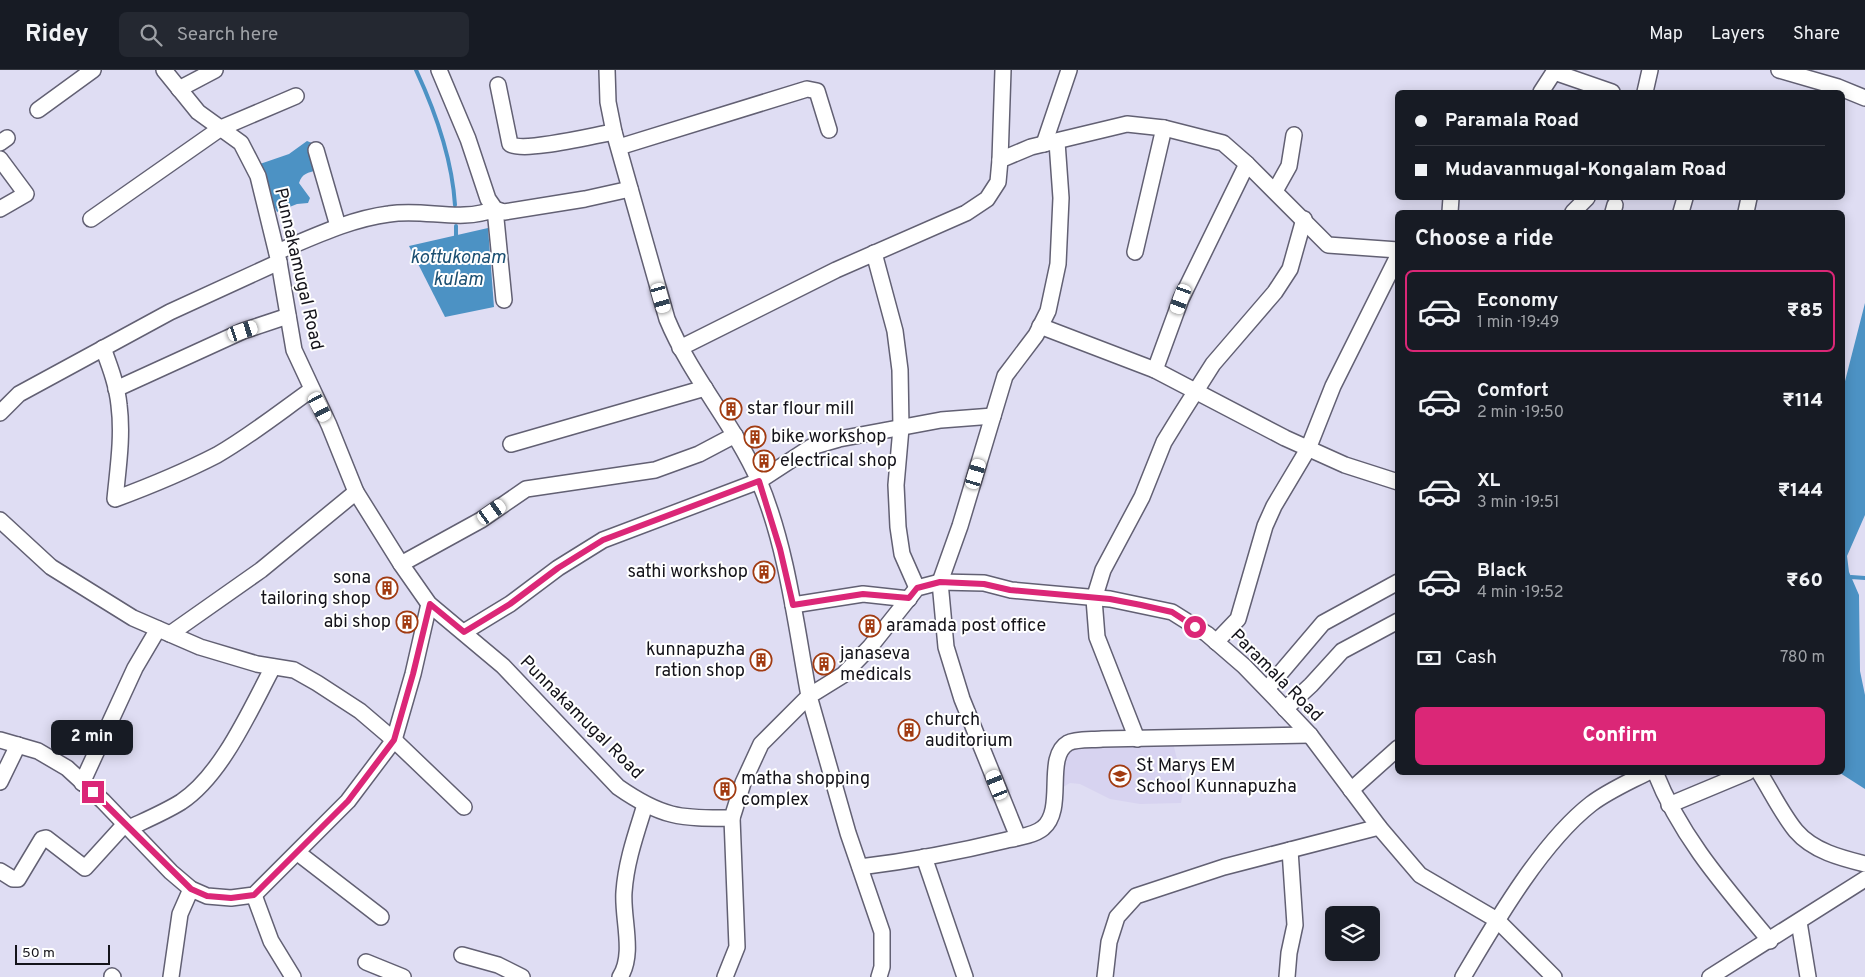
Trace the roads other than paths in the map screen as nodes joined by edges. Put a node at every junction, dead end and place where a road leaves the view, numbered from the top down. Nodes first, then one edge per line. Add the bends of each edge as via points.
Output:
1 (93, 70) edge
2 (164, 70) edge
3 (215, 70) edge
4 (439, 70) edge
5 (607, 70) edge
6 (1003, 70) edge
7 (1069, 70) edge
8 (1650, 70) edge
9 (1779, 70) edge
10 (498, 85) dead end
11 (179, 89) junction
12 (1542, 90) edge
13 (1606, 90) edge
14 (1645, 90) edge
15 (1837, 90) edge
16 (1845, 92) edge
17 (296, 96) dead end
18 (1865, 98) edge
19 (38, 110) dead end
20 (221, 128) junction
21 (1164, 128) junction
22 (829, 130) dead end
23 (614, 132) junction
24 (1294, 135) dead end
25 (1050, 143) junction
26 (619, 147) junction
27 (316, 150) dead end
28 (0, 159) edge
29 (1000, 160) junction
30 (1247, 164) junction
31 (630, 189) junction
32 (1274, 191) junction
33 (1585, 200) edge
34 (0, 209) edge
35 (495, 209) junction
36 (1575, 210) edge
37 (91, 219) dead end
38 (1304, 219) junction
39 (338, 226) junction
40 (1395, 250) edge
41 (1136, 252) dead end
42 (874, 253) junction
43 (278, 257) junction
44 (1395, 262) edge
45 (504, 300) dead end
46 (288, 316) junction
47 (1040, 326) junction
48 (103, 348) junction
49 (680, 348) junction
50 (1155, 370) junction
51 (705, 388) junction
52 (116, 389) junction
53 (311, 390) junction
54 (1196, 391) junction
55 (0, 412) edge
56 (993, 416) junction
57 (901, 428) junction
58 (735, 435) junction
59 (511, 444) dead end
60 (1308, 449) junction
61 (759, 481) junction
62 (1395, 481) edge
63 (356, 492) junction
64 (0, 520) edge
65 (401, 564) junction
66 (940, 582) junction
67 (1395, 584) edge
68 (913, 594) junction
69 (1094, 598) junction
70 (430, 604) junction
71 (793, 605) junction
72 (1395, 623) edge
73 (164, 631) junction
74 (464, 632) junction
75 (1216, 642) junction
76 (273, 667) junction
77 (1267, 689) junction
78 (809, 696) junction
79 (1285, 708) junction
80 (1310, 735) junction
81 (1137, 739) junction
82 (0, 740) edge
83 (394, 740) junction
84 (18, 745) junction
85 (1395, 751) edge
86 (1643, 775) edge
87 (1656, 775) edge
88 (1741, 775) edge
89 (1761, 775) edge
90 (0, 782) edge
91 (82, 783) junction
92 (1351, 790) junction
93 (645, 805) junction
94 (1669, 805) junction
95 (464, 807) dead end
96 (732, 818) junction
97 (128, 826) junction
98 (1379, 827) junction
99 (1018, 837) junction
100 (1290, 850) junction
101 (298, 853) junction
102 (924, 857) junction
103 (1865, 864) edge
104 (860, 867) junction
105 (0, 871) edge
106 (1865, 880) edge
107 (191, 889) junction
108 (254, 895) junction
109 (381, 917) dead end
110 (1497, 920) junction
111 (1799, 922) junction
112 (1770, 941) junction
113 (462, 955) dead end
114 (366, 962) dead end
115 (520, 976) edge
116 (172, 977) edge
117 (292, 977) edge
118 (403, 977) edge
119 (620, 977) edge
120 (725, 977) edge
121 (879, 977) edge
122 (965, 977) edge
123 (1105, 977) edge
124 (1287, 977) edge
125 (1463, 977) edge
126 (1554, 977) edge
127 (1710, 977) edge
128 (1808, 977) edge

1 - 19 street
2 - 11 street, Punnakamugal Road
3 - 11 street
4 - 35 street via 468,139 488,199
5 - 23 street via 608,102
6 - 29 street
7 - 25 street
8 - 14 street
9 - 15 street
10 - 23 street via 510,144 515,147
11 - 20 street, Punnakamugal Road via 198,112
12 - 13 street via 1554,72
16 - 18 street
17 - 20 street
20 - 37 street
20 - 43 street, Punnakamugal Road via 241,143 258,176
21 - 25 street via 1127,124
21 - 30 street via 1223,143
21 - 41 street
22 - 26 street via 816,90 807,89
23 - 26 street
24 - 32 street via 1289,166
25 - 29 street
25 - 47 street via 1060,198 1058,264 1048,311
26 - 31 street
27 - 39 street
28 - 34 street via 26,194
29 - 42 street via 998,182 987,199 966,213
30 - 32 street
30 - 50 street via 1181,299
31 - 35 street via 504,212
31 - 49 street via 667,319
32 - 38 street
33 - 36 street
35 - 39 street via 480,215 464,216 390,213
35 - 45 street
38 - 40 street via 1328,245
38 - 54 street via 1290,269 1275,292 1212,364
39 - 43 street
42 - 49 street
42 - 57 street via 895,332 900,370
43 - 46 street, Punnakamugal Road
43 - 48 street
44 - 60 street via 1333,386
46 - 52 street via 243,331
46 - 53 street, Punnakamugal Road via 294,350
47 - 50 street
47 - 56 street via 1005,376
48 - 52 street
48 - 55 street via 19,394
49 - 51 street
50 - 54 street
51 - 58 street
51 - 59 street
52 - 53 street via 120,442 115,499 158,483 217,454 254,432
53 - 63 street, Punnakamugal Road
54 - 60 street
54 - 69 street via 1164,442 1142,497 1103,570
56 - 57 street via 941,420
56 - 66 street
57 - 61 street via 811,447
57 - 68 street via 896,485 898,527
58 - 61 street
58 - 65 street via 700,454 655,470 526,489 481,520
60 - 62 street
60 - 75 street via 1265,526 1238,619
61 - 71 street
61 - 74 street via 603,540
63 - 65 street, Punnakamugal Road
63 - 73 street via 261,570
64 - 73 street via 38,556 70,580 133,618
65 - 70 street, Punnakamugal Road
66 - 68 street, Paramala Road
66 - 69 street, Paramala Road via 984,584 1010,590
66 - 99 street via 946,647 962,699
67 - 77 street via 1323,622
68 - 71 street, Paramala Road via 863,594
68 - 78 street via 843,675
69 - 75 street, Paramala Road via 1172,612
69 - 81 street via 1097,637
70 - 74 street, Punnakamugal Road
70 - 83 street
71 - 78 street
72 - 79 street via 1342,651
73 - 76 street via 200,647
73 - 91 street via 135,668
74 - 93 street, Punnakamugal Road via 503,666 618,787
75 - 77 street, Paramala Road
76 - 83 street via 294,670 317,683 360,711
76 - 97 street via 224,754 205,780 181,802
77 - 79 street, Paramala Road
78 - 96 street via 761,744 743,783
78 - 104 street
79 - 80 street, Paramala Road
80 - 81 street
80 - 92 street, Paramala Road
81 - 99 street via 1068,742 1060,750 1056,768 1056,794 1051,819 1042,830
82 - 84 street
83 - 95 street
83 - 101 street via 348,801
84 - 90 street
84 - 91 street via 38,751 67,768
85 - 92 street
86 - 110 street via 1592,804 1570,823
87 - 94 street
88 - 94 street
89 - 103 street via 1796,831 1812,845
91 - 97 street
92 - 98 street, Paramala Road
93 - 96 street, Punnakamugal Road via 663,813 690,818
93 - 119 street via 632,845 624,894 627,946
94 - 112 street via 1710,869
96 - 120 street via 737,947
97 - 105 street via 85,868 46,838 42,839 18,879
97 - 107 street
98 - 100 street
98 - 110 street, Paramala Road via 1420,875
99 - 102 street
100 - 123 street via 1224,867 1136,896 1117,917 1109,942
100 - 124 street via 1294,924
101 - 108 street
101 - 109 street
102 - 104 street
102 - 122 street
104 - 121 street via 882,932
106 - 111 street
107 - 108 street via 207,896 231,898
107 - 116 street via 178,923
108 - 117 street via 271,941
110 - 125 street
110 - 126 street, Paramala Road
111 - 112 street
111 - 128 street
112 - 127 street
113 - 115 street via 482,959
114 - 118 street

